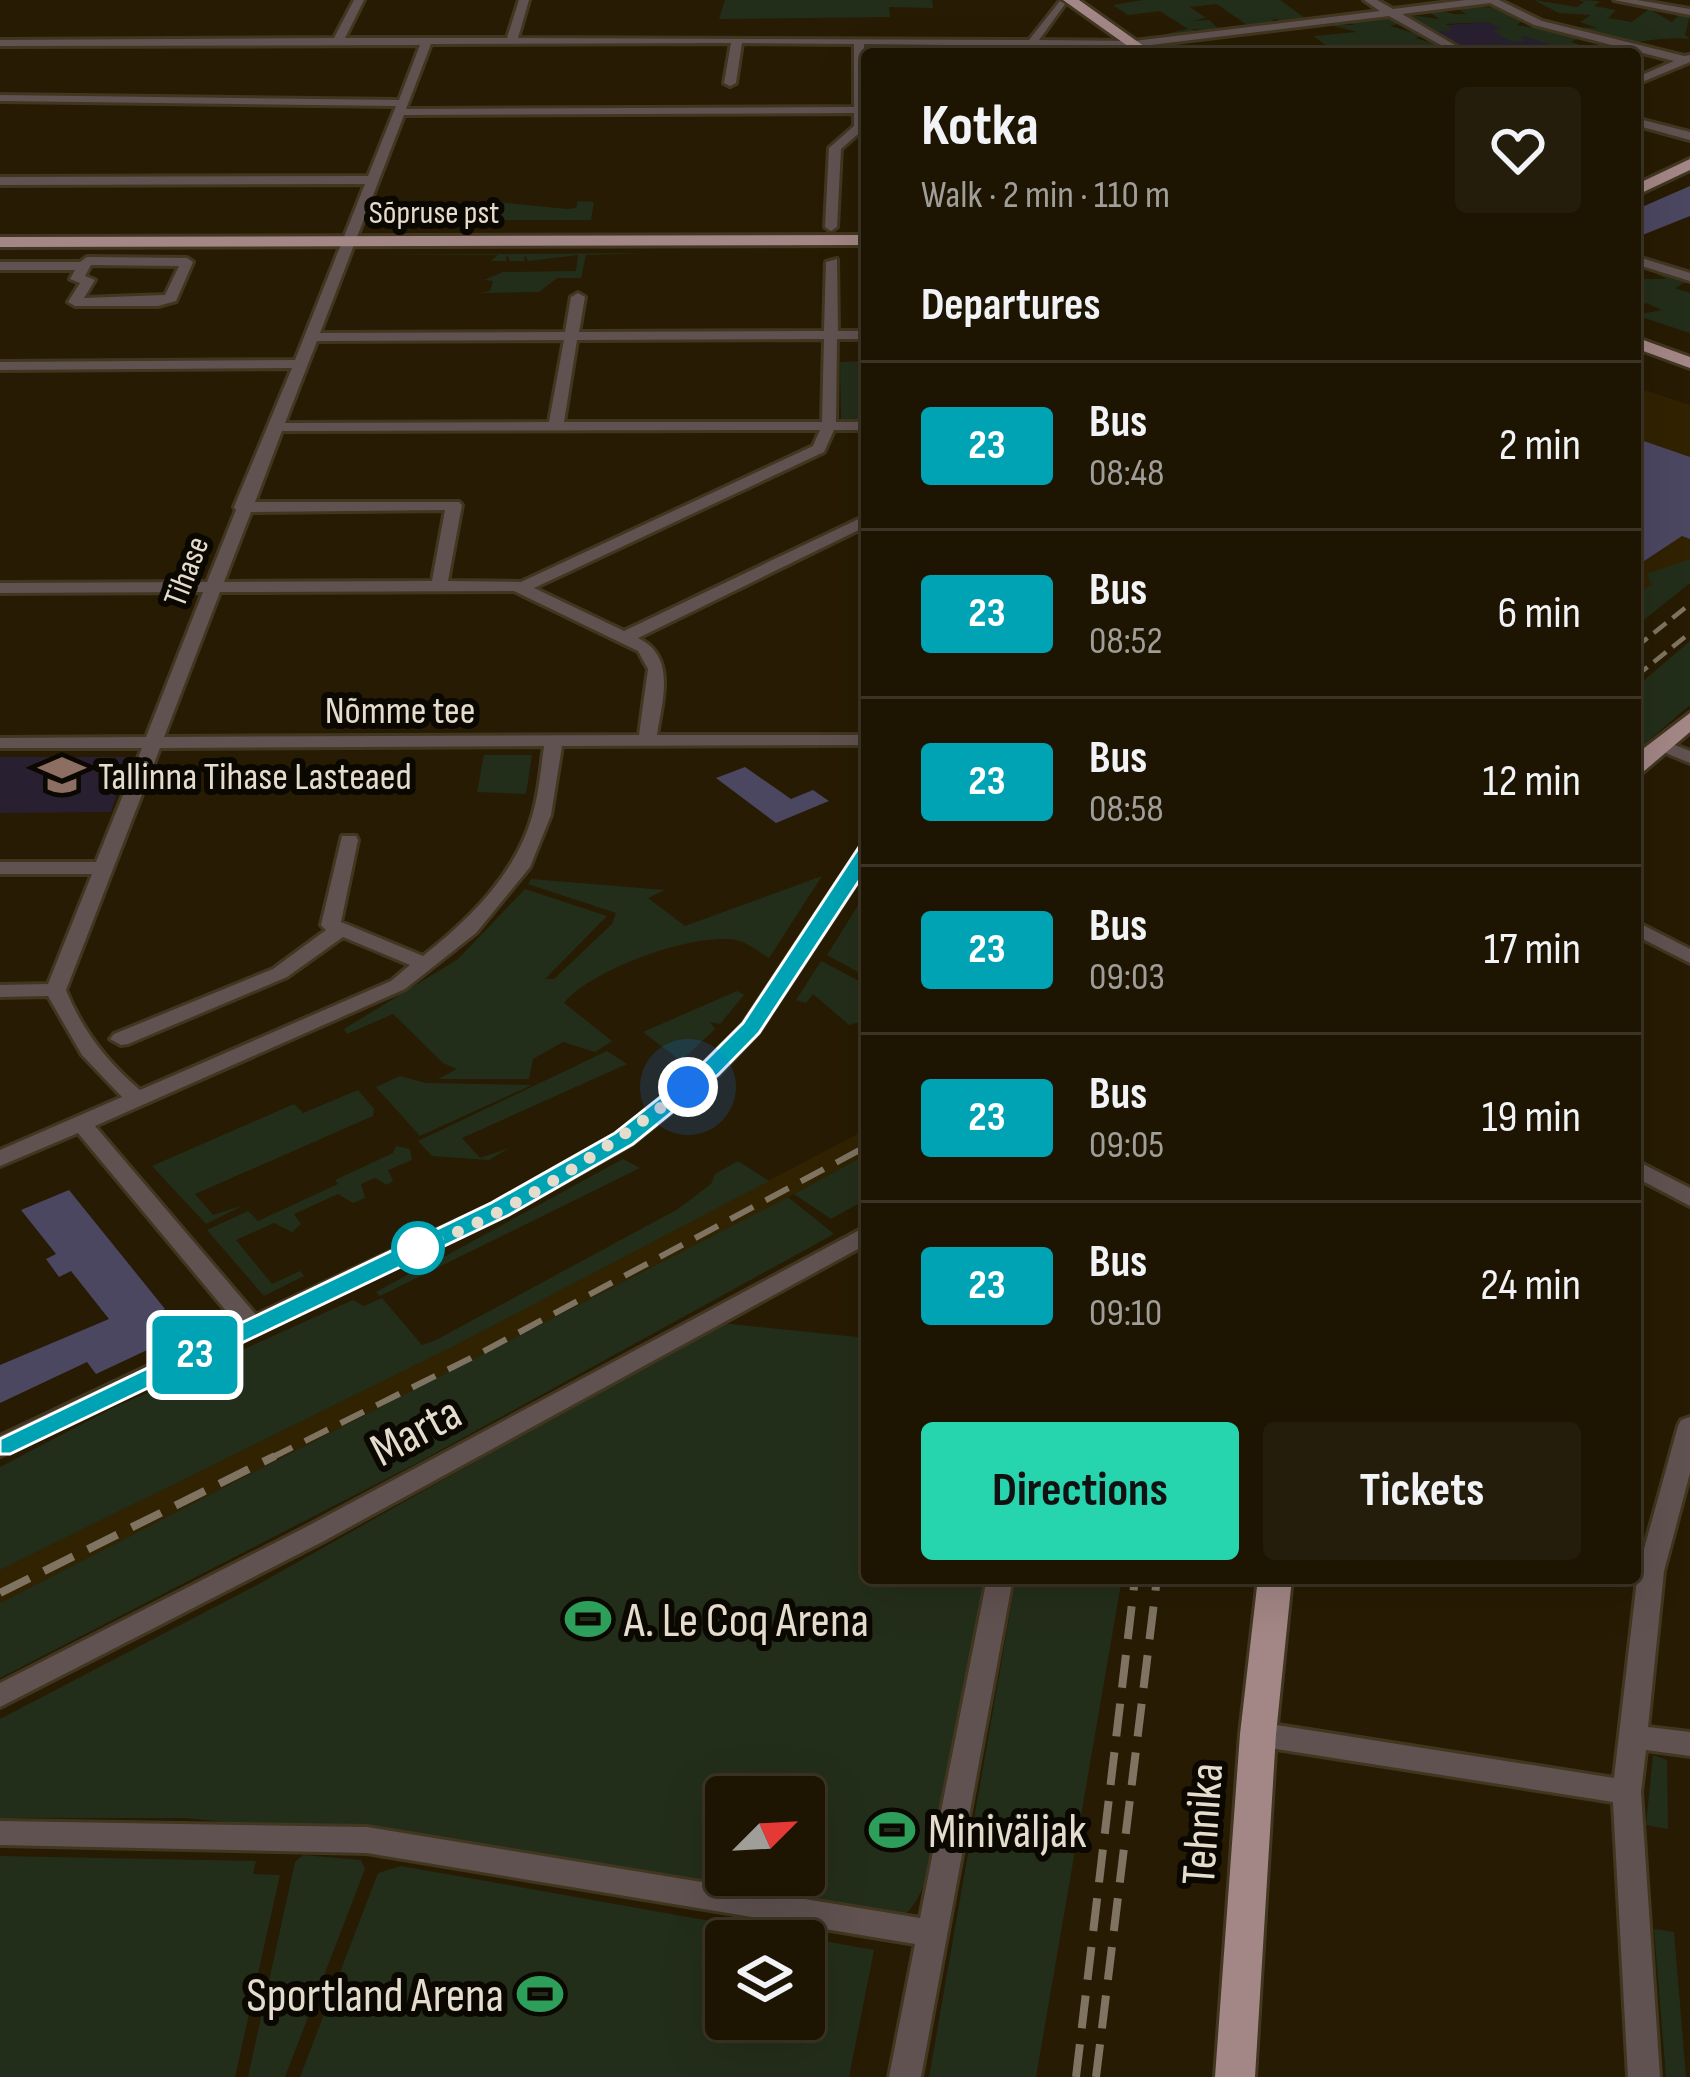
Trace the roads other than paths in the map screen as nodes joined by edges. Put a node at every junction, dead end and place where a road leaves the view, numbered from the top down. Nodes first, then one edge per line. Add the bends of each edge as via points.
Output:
1 (359, 0) edge
2 (524, 0) edge
3 (1369, 0) edge
4 (1491, 0) edge
5 (1618, 0) edge
6 (1063, 1) edge
7 (1390, 12) junction
8 (1690, 12) edge
9 (512, 40) junction
10 (737, 40) junction
11 (859, 40) junction
12 (1033, 41) junction
13 (1072, 41) junction
14 (1114, 41) junction
15 (0, 43) edge
16 (337, 43) junction
17 (426, 44) junction
18 (1037, 48) edge
19 (1047, 48) edge
20 (1132, 48) edge
21 (1133, 48) edge
22 (1141, 48) edge
23 (1454, 48) edge
24 (1687, 59) edge
25 (861, 68) edge
26 (1641, 79) edge
27 (730, 83) dead end
28 (0, 98) edge
29 (404, 107) junction
30 (861, 110) edge
31 (861, 119) edge
32 (1641, 123) edge
33 (1690, 136) edge
34 (1690, 164) edge
35 (374, 180) junction
36 (0, 181) edge
37 (1641, 187) edge
38 (831, 226) junction
39 (861, 240) edge
40 (808, 242) junction
41 (861, 243) edge
42 (861, 243) edge
43 (0, 245) edge
44 (349, 245) junction
45 (832, 262) dead end
46 (1641, 262) edge
47 (0, 266) edge
48 (84, 266) junction
49 (1690, 277) edge
50 (578, 297) dead end
51 (833, 335) junction
52 (861, 335) edge
53 (572, 336) junction
54 (314, 337) junction
55 (1641, 346) edge
56 (1690, 360) edge
57 (1641, 362) edge
58 (301, 364) junction
59 (0, 365) edge
60 (1690, 378) edge
61 (556, 425) junction
62 (861, 426) edge
63 (275, 427) junction
64 (829, 427) junction
65 (242, 508) junction
66 (861, 523) edge
67 (439, 586) junction
68 (523, 587) junction
69 (0, 588) edge
70 (210, 588) junction
71 (624, 638) junction
72 (1690, 720) edge
73 (151, 742) junction
74 (554, 742) junction
75 (647, 742) junction
76 (0, 743) edge
77 (861, 744) edge
78 (1662, 745) junction
79 (1690, 758) edge
80 (1641, 762) edge
81 (349, 840) dead end
82 (861, 865) edge
83 (0, 868) edge
84 (105, 868) junction
85 (341, 929) junction
86 (1641, 930) edge
87 (1690, 957) edge
88 (425, 964) junction
89 (56, 990) junction
90 (0, 991) edge
91 (121, 1039) dead end
92 (139, 1100) junction
93 (82, 1124) junction
94 (0, 1159) edge
95 (1641, 1170) edge
96 (1690, 1198) edge
97 (861, 1237) edge
98 (253, 1328) junction
99 (1690, 1426) edge
100 (0, 1447) edge
101 (999, 1584) edge
102 (1274, 1584) edge
103 (0, 1696) edge
104 (1258, 1735) junction
105 (1631, 1736) junction
106 (1690, 1744) edge
107 (1627, 1792) junction
108 (0, 1833) edge
109 (930, 1933) junction
110 (905, 2077) edge
111 (1235, 2077) edge
112 (1644, 2077) edge

1 - 16 street
2 - 9 street
3 - 7 street
4 - 7 street
4 - 24 street via 1538,22
5 - 8 street
6 - 12 street
6 - 14 main road
6 - 21 main road
7 - 22 street
7 - 23 street
9 - 10 street
9 - 17 street
10 - 11 street
10 - 27 street
11 - 12 street
11 - 25 street
12 - 13 street
12 - 18 street
13 - 14 street
13 - 19 street
14 - 20 main road
15 - 16 street
16 - 17 street
17 - 29 street, Tihase
24 - 26 street
28 - 29 street
29 - 30 street
29 - 35 street, Tihase
31 - 38 street via 835,148
32 - 33 street
34 - 37 main road
35 - 36 street
35 - 44 street, Tihase
38 - 39 street
38 - 40 street
40 - 42 main road, Sõpruse pst
40 - 44 main road, Sõpruse pst
41 - 44 main road, Sõpruse pst
43 - 44 main road, Sõpruse pst
44 - 54 street, Tihase
45 - 51 street
46 - 49 street
47 - 48 street
48 - 48 street via 77,279 88,280 75,302 158,302 171,298 187,262
50 - 53 street
51 - 52 street
51 - 53 street
51 - 64 street
53 - 54 street
53 - 61 street
54 - 58 street, Tihase
55 - 56 main road
57 - 60 main road
58 - 59 street
58 - 63 street, Tihase
61 - 63 street
61 - 64 street
62 - 64 street
63 - 65 street, Tihase
64 - 68 street via 815,452
65 - 67 street via 454,505
65 - 70 street, Tihase
66 - 71 street
67 - 68 street
67 - 70 street
68 - 71 street
69 - 70 street
70 - 73 street, Tihase
71 - 75 street via 645,648 657,669
72 - 78 main road
73 - 74 street, Nõmme tee
73 - 76 street, Nõmme tee
73 - 84 street, Tihase
74 - 75 street, Nõmme tee
74 - 88 street via 542,815 520,867 469,929
75 - 77 street, Nõmme tee
78 - 79 street
78 - 80 main road
81 - 85 street via 331,925
82 - 98 street via 751,1028 624,1138 535,1192
83 - 84 street
84 - 89 street, Tihase
85 - 88 street
85 - 91 street via 280,973
86 - 87 street
88 - 92 street via 329,1019
89 - 90 street
89 - 92 street via 90,1051
92 - 93 street
93 - 94 street
93 - 98 street
95 - 96 street
97 - 103 street, Marta
98 - 100 street
99 - 105 street via 1651,1571
101 - 109 street
102 - 104 main road, Tehnika
104 - 107 street
104 - 111 main road, Tehnika
105 - 106 street
105 - 107 street
107 - 112 street
108 - 109 street via 367,1840
109 - 110 street

